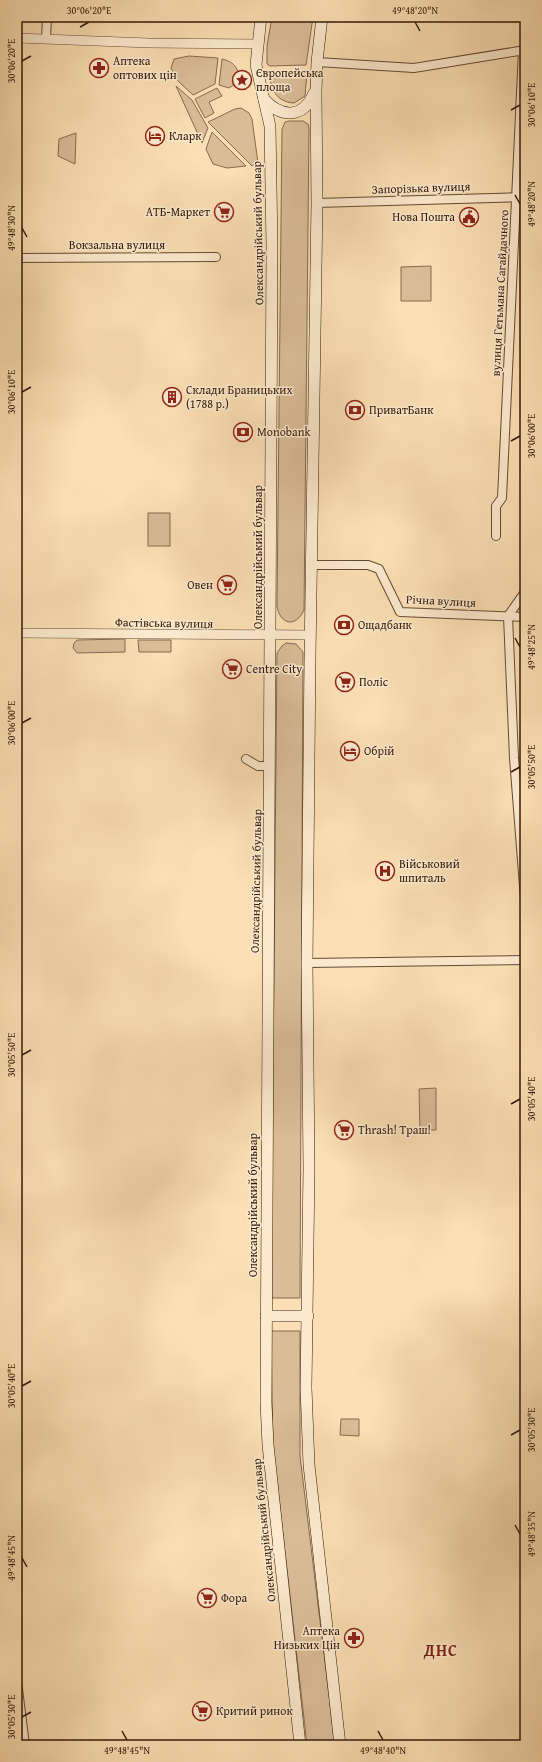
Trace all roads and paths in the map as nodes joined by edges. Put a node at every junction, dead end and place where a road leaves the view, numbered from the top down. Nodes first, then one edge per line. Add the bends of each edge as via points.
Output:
1 (47, 17) edge
2 (262, 17) edge
3 (322, 17) edge
4 (17, 38) edge
5 (46, 39) junction
6 (258, 44) junction
7 (524, 50) edge
8 (317, 62) junction
9 (316, 91) junction
10 (264, 98) junction
11 (521, 198) edge
12 (317, 203) junction
13 (216, 257) dead end
14 (17, 258) edge
15 (496, 536) dead end
16 (311, 565) junction
17 (525, 592) edge
18 (508, 616) junction
19 (525, 617) edge
20 (17, 633) edge
21 (271, 635) junction
22 (310, 635) junction
23 (246, 759) dead end
24 (270, 766) junction
25 (525, 899) edge
26 (525, 960) edge
27 (307, 963) junction
28 (266, 1316) junction
29 (308, 1316) junction
30 (17, 1680) edge
31 (25, 1745) edge
32 (300, 1745) edge
33 (340, 1745) edge

1 - 5 street
2 - 6 main road, Олександрійський бульвар
3 - 8 main road
4 - 5 street
5 - 6 street
6 - 10 main road, Олександрійський бульвар via 256,65
7 - 8 street via 414,68
7 - 11 street, вулиця Гетьмана Сагайдачного
8 - 9 main road
9 - 10 main road via 304,109 293,113 279,112
9 - 12 main road
10 - 21 main road, Олександрійський бульвар via 270,126 272,247
11 - 12 street, Запорізька вулиця
11 - 15 street, вулиця Гетьмана Сагайдачного via 502,498 496,506
12 - 16 main road
13 - 14 street, Вокзальна вулиця
16 - 18 street, Річна вулиця via 368,565 379,568 400,612
16 - 22 main road
17 - 18 street
18 - 19 street, Річна вулиця
18 - 25 street via 514,758
20 - 21 street, Фастівська вулиця
21 - 22 street, Фастівська вулиця
21 - 24 main road, Олександрійський бульвар
22 - 27 main road
23 - 24 street via 258,766
24 - 28 main road, Олександрійський бульвар
26 - 27 street
27 - 29 main road
28 - 29 main road
28 - 32 main road, Олександрійський бульвар via 268,1445
29 - 33 main road via 306,1388 309,1465
30 - 31 street

